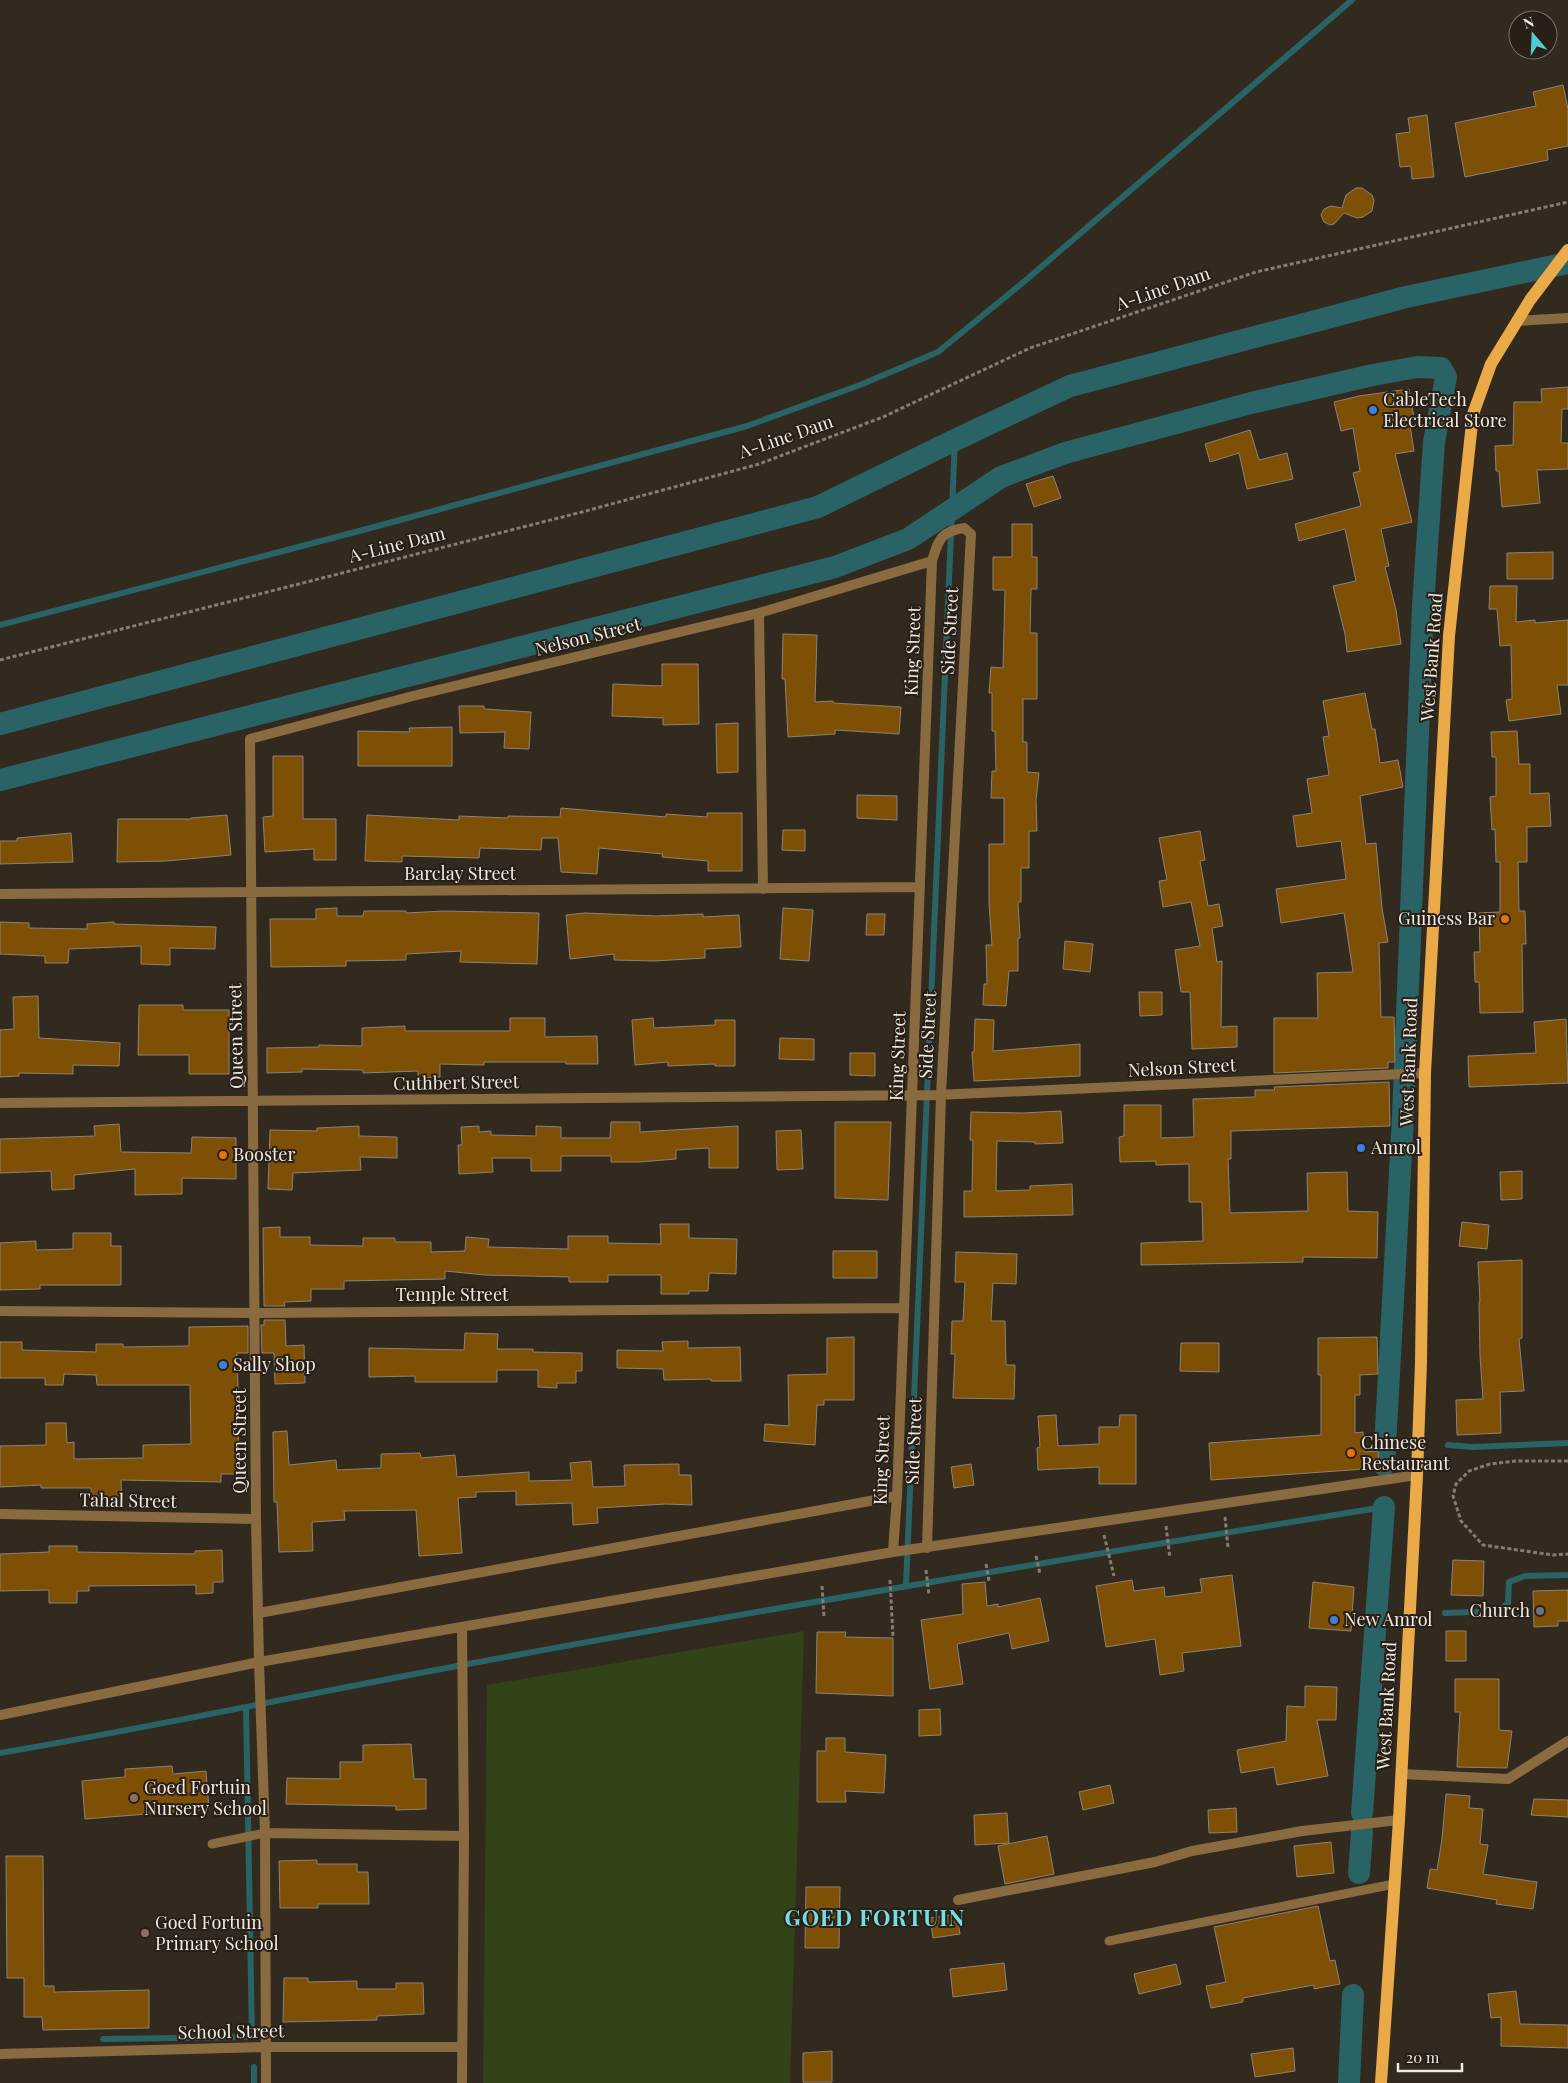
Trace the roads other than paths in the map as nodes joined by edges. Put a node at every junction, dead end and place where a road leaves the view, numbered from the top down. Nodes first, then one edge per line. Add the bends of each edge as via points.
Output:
1 (1568, 250) edge
2 (1568, 318) edge
3 (1517, 321) junction
4 (951, 530) joint
5 (932, 560) junction
6 (759, 613) junction
7 (250, 739) joint
8 (920, 887) junction
9 (763, 889) junction
10 (250, 891) junction
11 (0, 894) edge
12 (1425, 1073) junction
13 (915, 1095) junction
14 (939, 1095) junction
15 (253, 1102) junction
16 (0, 1103) edge
17 (904, 1308) junction
18 (0, 1311) edge
19 (256, 1313) junction
20 (1417, 1475) junction
21 (898, 1496) junction
22 (0, 1514) edge
23 (256, 1519) junction
24 (927, 1548) junction
25 (893, 1552) junction
26 (259, 1613) junction
27 (462, 1628) junction
28 (259, 1662) junction
29 (0, 1714) edge
30 (1568, 1741) edge
31 (1401, 1774) junction
32 (1398, 1820) junction
33 (260, 1834) junction
34 (464, 1836) junction
35 (212, 1844) dead end
36 (1394, 1884) junction
37 (958, 1900) dead end
38 (1109, 1941) dead end
39 (267, 2047) junction
40 (462, 2047) junction
41 (0, 2054) edge
42 (266, 2083) edge
43 (462, 2083) edge
44 (1381, 2083) edge

1 - 3 main road, West Bank Road
2 - 3 street
3 - 12 main road, West Bank Road via 1491,364 1473,414 1449,636
4 - 5 street, King Street via 939,538
4 - 14 street, Side Street via 964,528 971,534
5 - 6 street, Nelson Street
5 - 8 street, King Street
6 - 7 street, Nelson Street via 413,696
6 - 9 street
7 - 10 street, Queen Street
8 - 9 street, Barclay Street
8 - 13 street, King Street
9 - 10 street, Barclay Street
10 - 11 street, Barclay Street
10 - 15 street, Queen Street
12 - 14 street, Nelson Street
12 - 20 main road, West Bank Road
13 - 14 street, Nelson Street
13 - 15 street, Cuthbert Street
13 - 17 street, King Street
14 - 24 street, Side Street
15 - 16 street, Cuthbert Street
15 - 19 street, Queen Street
17 - 19 street, Temple Street
17 - 21 street, King Street
18 - 19 street, Temple Street
19 - 23 street, Queen Street
20 - 24 street
20 - 31 main road, West Bank Road
21 - 25 street, King Street
21 - 26 street
22 - 23 street, Tahal Street
23 - 26 street, Queen Street
24 - 25 street
25 - 27 street
26 - 28 street, Queen Street
27 - 28 street
27 - 34 street
28 - 29 street
28 - 33 street, Queen Street
30 - 31 street via 1508,1779
31 - 32 main road, West Bank Road
32 - 36 main road, West Bank Road
32 - 37 street via 1302,1831
33 - 34 street
33 - 35 lane
33 - 39 street, Queen Street
34 - 40 street
36 - 38 lane
36 - 44 main road, West Bank Road
39 - 40 street, School Street
39 - 41 street, School Street
39 - 42 street, Queen Street
40 - 43 street

